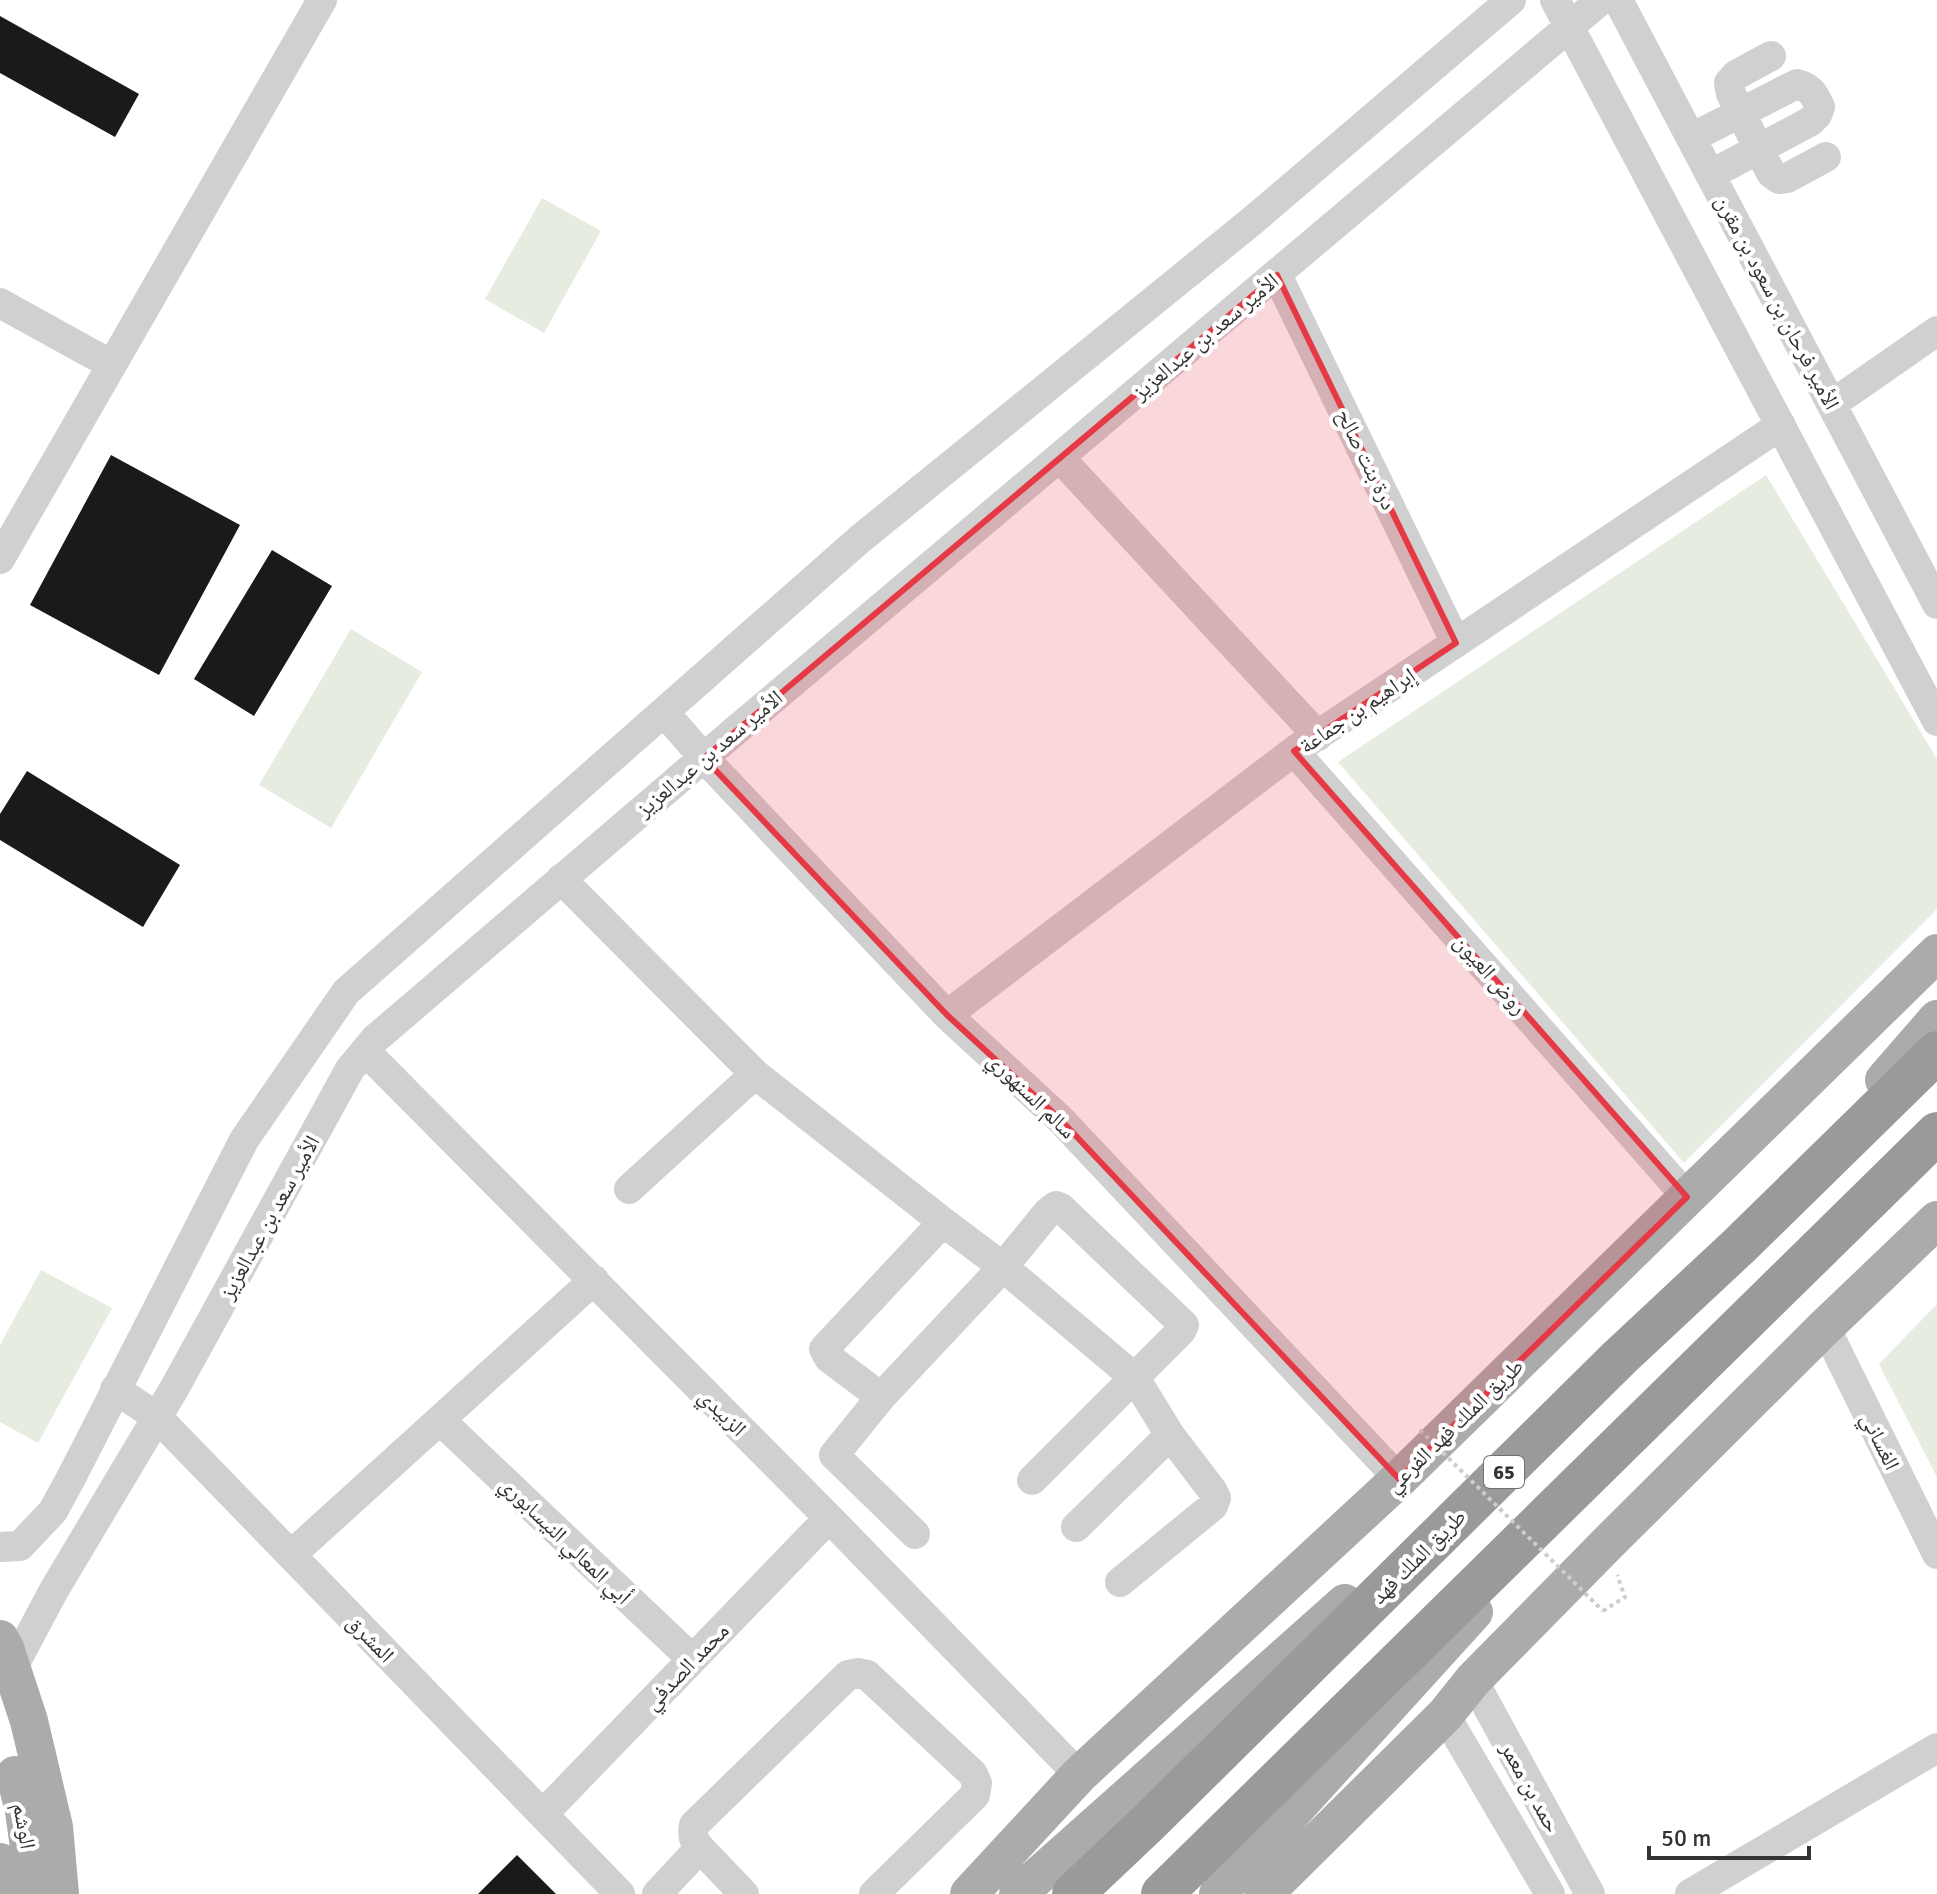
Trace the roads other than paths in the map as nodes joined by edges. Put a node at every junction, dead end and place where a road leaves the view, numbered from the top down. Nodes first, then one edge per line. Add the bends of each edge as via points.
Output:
1 (322, 0) edge
2 (1555, 0) edge
3 (1601, 0) edge
4 (1618, 0) edge
5 (1501, 3) edge
6 (1570, 27) junction
7 (1771, 56) dead end
8 (1741, 113) junction
9 (1691, 138) junction
10 (1759, 149) junction
11 (1826, 157) dead end
12 (1710, 175) junction
13 (1277, 275) junction
14 (0, 303) edge
15 (1937, 331) edge
16 (112, 365) junction
17 (1832, 404) junction
18 (1781, 425) junction
19 (1060, 458) junction
20 (0, 559) edge
21 (1934, 589) edge
22 (1456, 643) junction
23 (664, 712) junction
24 (1937, 721) edge
25 (1306, 743) junction
26 (704, 758) junction
27 (561, 879) junction
28 (1937, 953) edge
29 (947, 1015) junction
30 (1937, 1019) edge
31 (365, 1051) junction
32 (1937, 1052) edge
33 (755, 1074) junction
34 (1937, 1133) edge
35 (629, 1189) dead end
36 (1687, 1197) junction
37 (1937, 1220) edge
38 (943, 1222) junction
39 (1740, 1245) junction
40 (1003, 1267) junction
41 (594, 1280) junction
42 (1825, 1327) junction
43 (1619, 1358) junction
44 (1135, 1378) junction
45 (115, 1389) junction
46 (881, 1397) junction
47 (1665, 1398) junction
48 (157, 1417) junction
49 (440, 1420) junction
50 (1170, 1435) junction
51 (1399, 1479) junction
52 (1032, 1480) dead end
53 (829, 1518) junction
54 (1076, 1527) dead end
55 (915, 1534) dead end
56 (0, 1547) edge
57 (1937, 1554) edge
58 (291, 1555) junction
59 (1120, 1582) dead end
60 (6, 1654) edge
61 (692, 1659) junction
62 (1473, 1680) junction
63 (0, 1711) edge
64 (1445, 1715) junction
65 (1937, 1748) edge
66 (1079, 1775) junction
67 (543, 1814) junction
68 (700, 1848) junction
69 (0, 1862) edge
70 (2, 1894) edge
71 (35, 1894) edge
72 (60, 1894) edge
73 (620, 1894) edge
74 (657, 1894) edge
75 (744, 1894) edge
76 (874, 1894) edge
77 (969, 1894) edge
78 (1018, 1894) edge
79 (1073, 1894) edge
80 (1162, 1894) edge
81 (1218, 1894) edge
82 (1264, 1894) edge
83 (1550, 1894) edge
84 (1590, 1894) edge
85 (1690, 1894) edge

1 - 16 street
2 - 6 street
3 - 6 street, الأمير سعد بن عبدالعزيز
4 - 9 street, الأمير فرحان بن سعود بن مقرن
5 - 23 street via 1252,221 860,539
6 - 13 street, الأمير سعد بن عبدالعزيز
6 - 18 street
7 - 8 street via 1729,83
8 - 9 street
8 - 10 street
8 - 10 street via 1797,84 1813,92 1820,107 1817,115
9 - 12 street, الأمير فرحان بن سعود بن مقرن
10 - 11 street via 1779,179
10 - 12 street
12 - 17 street, الأمير فرحان بن سعود بن مقرن
13 - 19 street, الأمير سعد بن عبدالعزيز
13 - 22 street, درة بنت صالح
14 - 16 street
15 - 17 street
16 - 20 street
17 - 21 street, الأمير فرحان بن سعود بن مقرن
18 - 22 street, إبراهيم بن جماعة
18 - 24 street
19 - 25 street, روض العيون
19 - 26 street, الأمير سعد بن عبدالعزيز
22 - 25 street, إبراهيم بن جماعة
23 - 26 street, سالم السنهوري
23 - 45 street via 346,992 244,1140
25 - 29 street, إبراهيم بن جماعة
25 - 36 street, روض العيون
26 - 27 street, الأمير سعد بن عبدالعزيز
26 - 29 street, سالم السنهوري
27 - 31 street, الأمير سعد بن عبدالعزيز
27 - 33 street
28 - 36 main road, طريق الملك فهد الفرعي
29 - 51 street, سالم السنهوري via 1060,1119
30 - 39 main road
31 - 41 street, الزبيدي
31 - 48 street, الأمير سعد بن عبدالعزيز via 350,1069
32 - 39 highway, طريق الملك فهد / 65
33 - 35 street
33 - 38 street
34 - 47 highway
36 - 51 main road, طريق الملك فهد الفرعي
37 - 42 main road
38 - 40 street
38 - 46 street via 824,1349
39 - 43 highway, طريق الملك فهد / 65
40 - 44 street
40 - 44 street via 1048,1212 1061,1208 1183,1323
40 - 46 street
41 - 49 street
41 - 53 street, الزبيدي
42 - 57 street, الغساني
42 - 62 main road
43 - 78 main road
43 - 79 highway, طريق الملك فهد / 65
44 - 50 street
44 - 52 street
45 - 48 street, المشرق
45 - 56 street via 53,1511 20,1546
46 - 55 street via 834,1455
47 - 80 highway
47 - 81 main road
48 - 58 street, المشرق
48 - 60 street, الأمير سعد بن عبدالعزيز via 54,1590
49 - 58 street
49 - 61 street, أبي المعالي النيسابوري
50 - 54 street
50 - 59 street via 1216,1498 1213,1506
51 - 66 main road, طريق الملك فهد الفرعي
53 - 61 street, محمد الصدفي
53 - 66 street, الزبيدي
58 - 67 street, المشرق
60 - 72 main road via 29,1721 54,1827
61 - 67 street, محمد الصدفي
62 - 64 main road
62 - 84 street, حمد بن معمر
63 - 71 main road, الوشم via 24,1811
64 - 82 main road
64 - 83 street, حمد بن معمر
65 - 85 street
66 - 77 main road, طريق الملك فهد الفرعي
67 - 73 street, المشرق
68 - 74 street
68 - 75 street
68 - 76 street via 692,1834 694,1825 848,1675 867,1675 977,1783 975,1795
69 - 70 main road, الوشم

